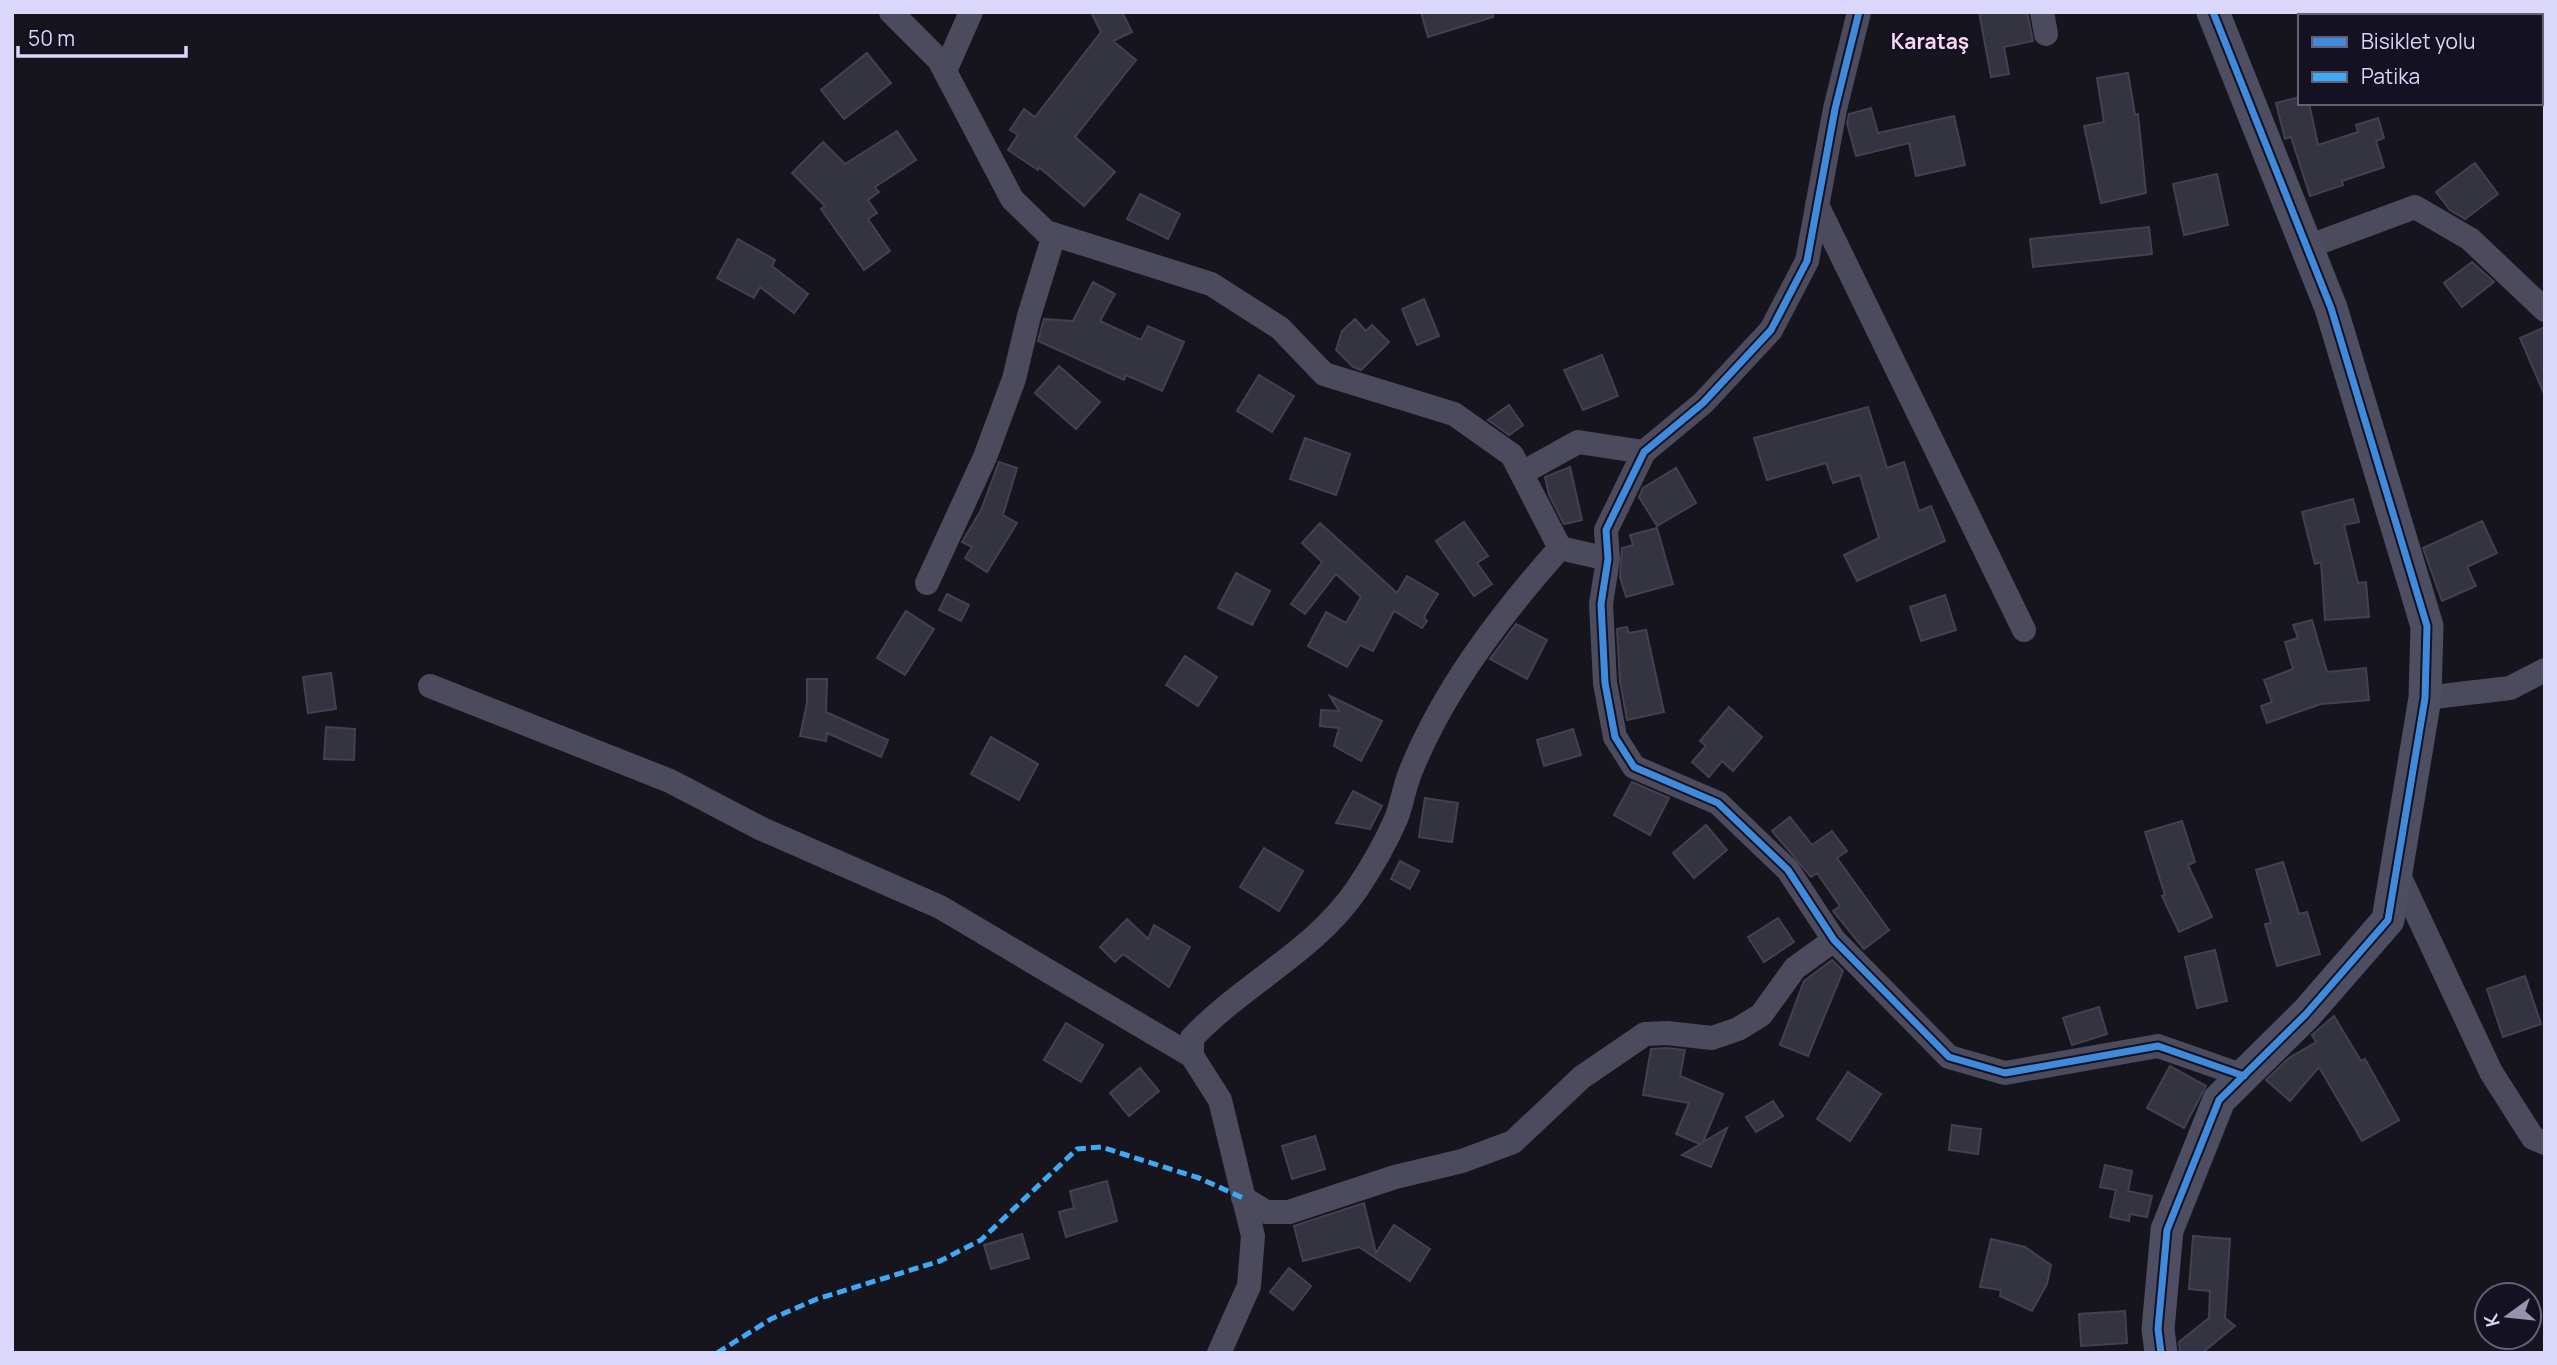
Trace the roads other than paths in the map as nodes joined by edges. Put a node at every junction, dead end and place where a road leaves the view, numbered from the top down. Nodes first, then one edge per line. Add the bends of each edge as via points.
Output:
1 (891, 12) edge
2 (971, 12) edge
3 (1860, 12) edge
4 (2213, 12) edge
5 (944, 71) junction
6 (1817, 205) junction
7 (1054, 235) junction
8 (2307, 247) junction
9 (2545, 310) edge
10 (1644, 452) junction
11 (1522, 473) junction
12 (1560, 548) junction
13 (1608, 559) junction
14 (927, 583) dead end
15 (2024, 630) dead end
16 (2545, 670) edge
17 (430, 686) dead end
18 (2425, 698) junction
19 (2396, 869) junction
20 (1834, 940) junction
21 (1192, 1056) junction
22 (2244, 1076) junction
23 (2545, 1143) edge
24 (1243, 1198) junction
25 (1219, 1353) edge
26 (2161, 1353) edge

1 - 5 street via 939,60
2 - 5 street
3 - 6 street
4 - 8 street
5 - 7 street via 1012,200
6 - 10 street via 1807,261 1771,330 1703,403
6 - 15 street
7 - 11 street via 1211,284 1280,328 1324,374 1454,414 1512,456
7 - 14 street via 1014,379 985,457
8 - 9 street via 2415,207 2470,239
8 - 18 street via 2331,308 2427,626
10 - 11 street via 1578,442
10 - 13 street via 1606,530
11 - 12 street
12 - 13 street
12 - 21 street via 1522,591 1457,681 1410,772 1396,819 1357,889 1291,958 1208,1021 1192,1038
13 - 20 street via 1601,604 1605,683 1615,737 1634,767 1718,803 1788,870
16 - 18 street via 2510,688
17 - 21 street via 670,781 762,829 940,907
18 - 19 street
19 - 22 street via 2388,920 2306,1014
19 - 23 street via 2491,1072 2533,1138
20 - 22 street via 1949,1057 2004,1073 2158,1046
20 - 24 street via 1795,968 1761,1015 1712,1038 1645,1034 1582,1077 1513,1142 1289,1213 1266,1212
21 - 24 street via 1220,1100
22 - 26 street via 2219,1100 2167,1230 2158,1329
24 - 25 street via 1254,1236 1249,1286

